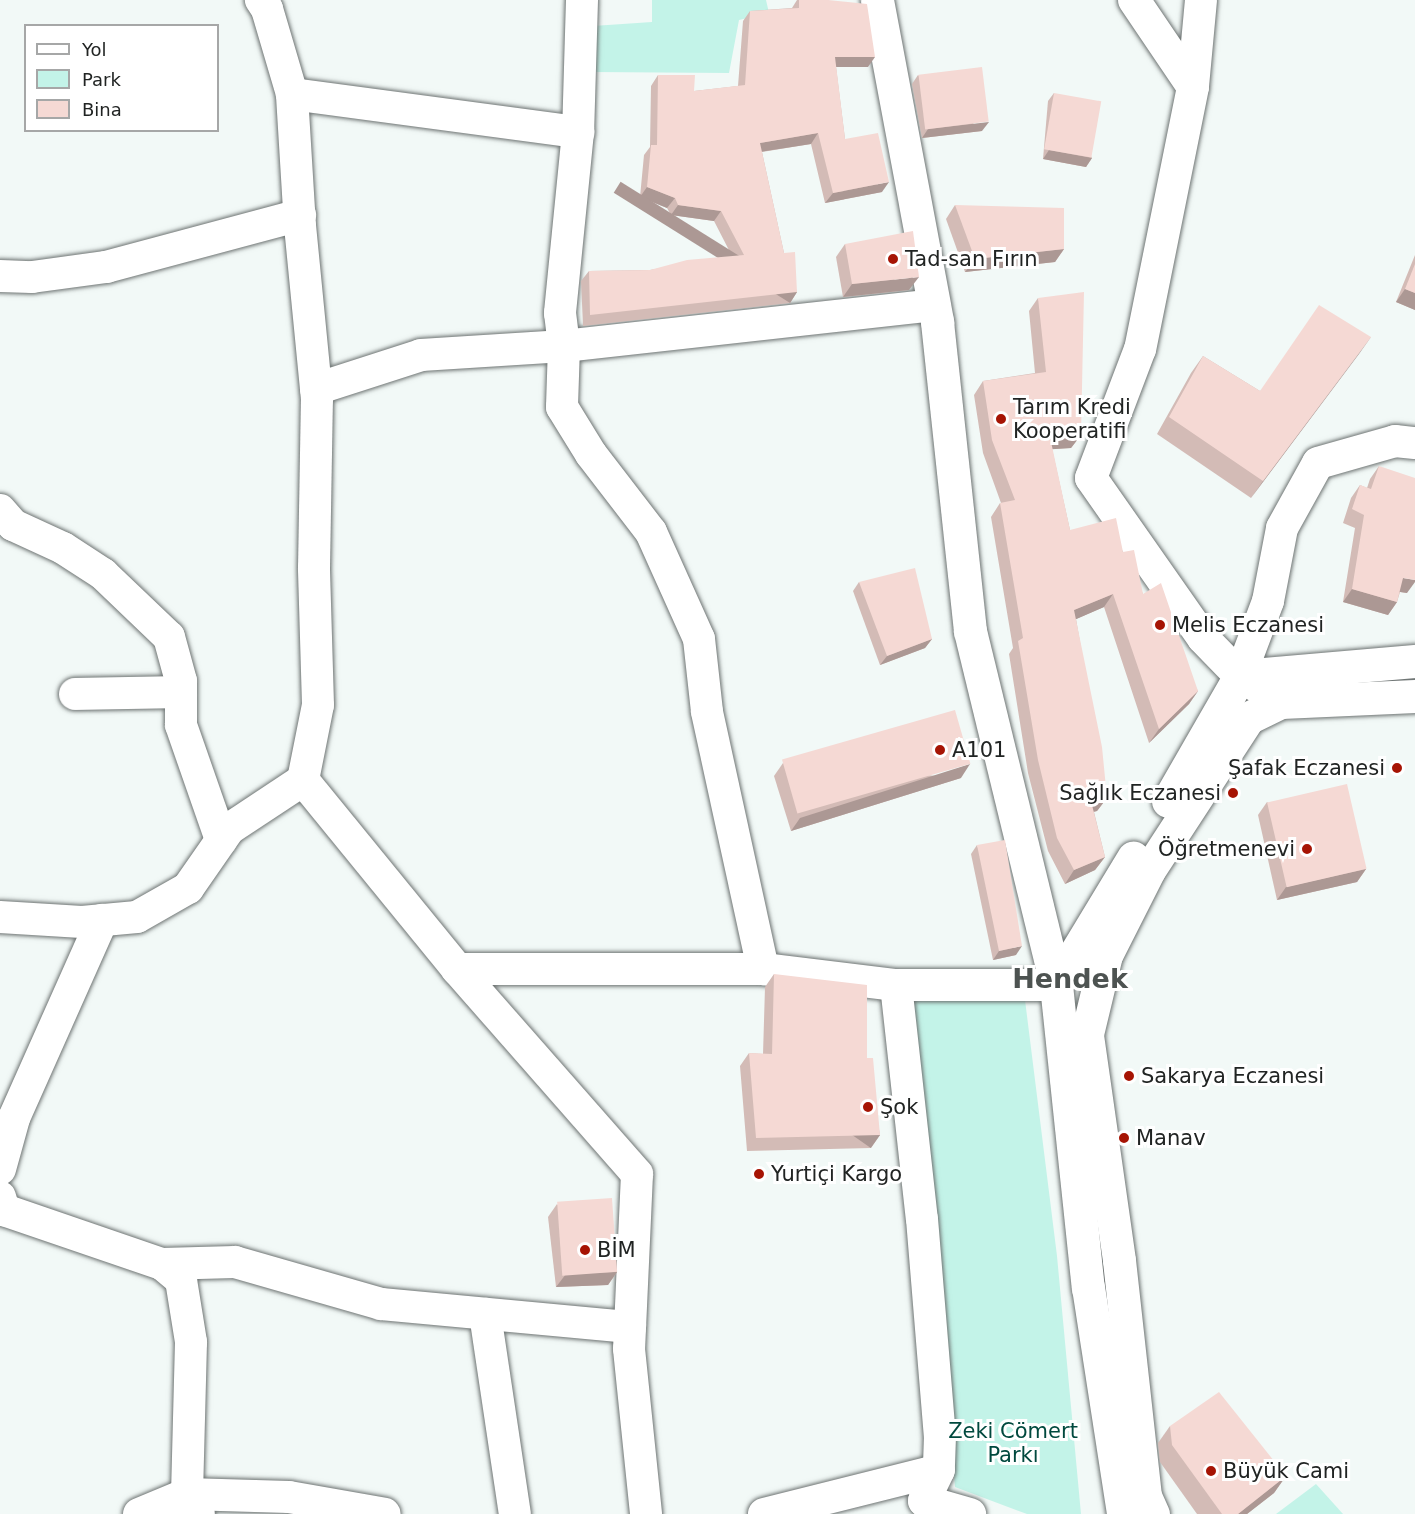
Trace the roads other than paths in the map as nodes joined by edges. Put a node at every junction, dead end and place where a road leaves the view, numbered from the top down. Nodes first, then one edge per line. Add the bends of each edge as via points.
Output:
1 (261, 0) edge
2 (582, 0) edge
3 (877, 0) edge
4 (1134, 0) edge
5 (1201, 0) edge
6 (1193, 87) junction
7 (292, 94) junction
8 (578, 132) junction
9 (300, 215) junction
10 (0, 276) edge
11 (934, 305) junction
12 (564, 346) junction
13 (316, 389) junction
14 (1415, 443) edge
15 (0, 510) edge
16 (1415, 661) edge
17 (1240, 676) junction
18 (181, 692) junction
19 (75, 694) dead end
20 (1415, 696) edge
21 (1281, 702) junction
22 (303, 780) junction
23 (221, 840) junction
24 (0, 917) edge
25 (102, 920) junction
26 (456, 969) junction
27 (763, 969) junction
28 (896, 985) junction
29 (1056, 985) junction
30 (1088, 1034) junction
31 (0, 1169) edge
32 (1, 1205) edge
33 (162, 1264) junction
34 (485, 1314) junction
35 (630, 1327) junction
36 (939, 1470) junction
37 (193, 1504) edge
38 (918, 1508) edge
39 (1140, 1508) edge
40 (139, 1514) edge
41 (385, 1514) edge
42 (515, 1514) edge
43 (646, 1514) edge
44 (764, 1514) edge
45 (970, 1514) edge

1 - 7 street
2 - 8 street
3 - 11 main road
4 - 6 street
5 - 6 street
6 - 17 street via 1140,349 1091,478 1203,638
7 - 8 street
7 - 9 street
8 - 12 street via 560,313
9 - 10 street via 106,267 32,277
9 - 13 street
11 - 12 street
11 - 29 main road via 970,631
12 - 13 street via 422,355
12 - 27 street via 562,408 591,454 651,532 699,639 707,712
13 - 22 street via 314,568 318,705
14 - 17 street via 1395,441 1318,463 1282,528 1268,601
15 - 18 street via 13,525 63,548 103,574 169,637
16 - 17 main road
17 - 21 street
17 - 29 main road
18 - 19 street
18 - 23 street via 181,725
20 - 21 main road
21 - 30 main road via 1248,718 1149,870 1106,955
22 - 23 street via 229,829
22 - 26 street
23 - 25 street via 188,888 137,917
24 - 25 street
25 - 31 street via 14,1118
26 - 27 street
26 - 35 street via 637,1174
27 - 28 street
28 - 29 street
28 - 36 street via 922,1219
29 - 30 main road
29 - 39 main road via 1088,1287 1118,1502
30 - 39 main road via 1119,1260
32 - 33 street
33 - 34 street via 235,1262 381,1304
33 - 37 street via 181,1280 190,1342
34 - 35 street
34 - 42 street
35 - 43 street
36 - 38 street
36 - 44 street
37 - 40 street
37 - 41 street via 289,1497
38 - 45 street

